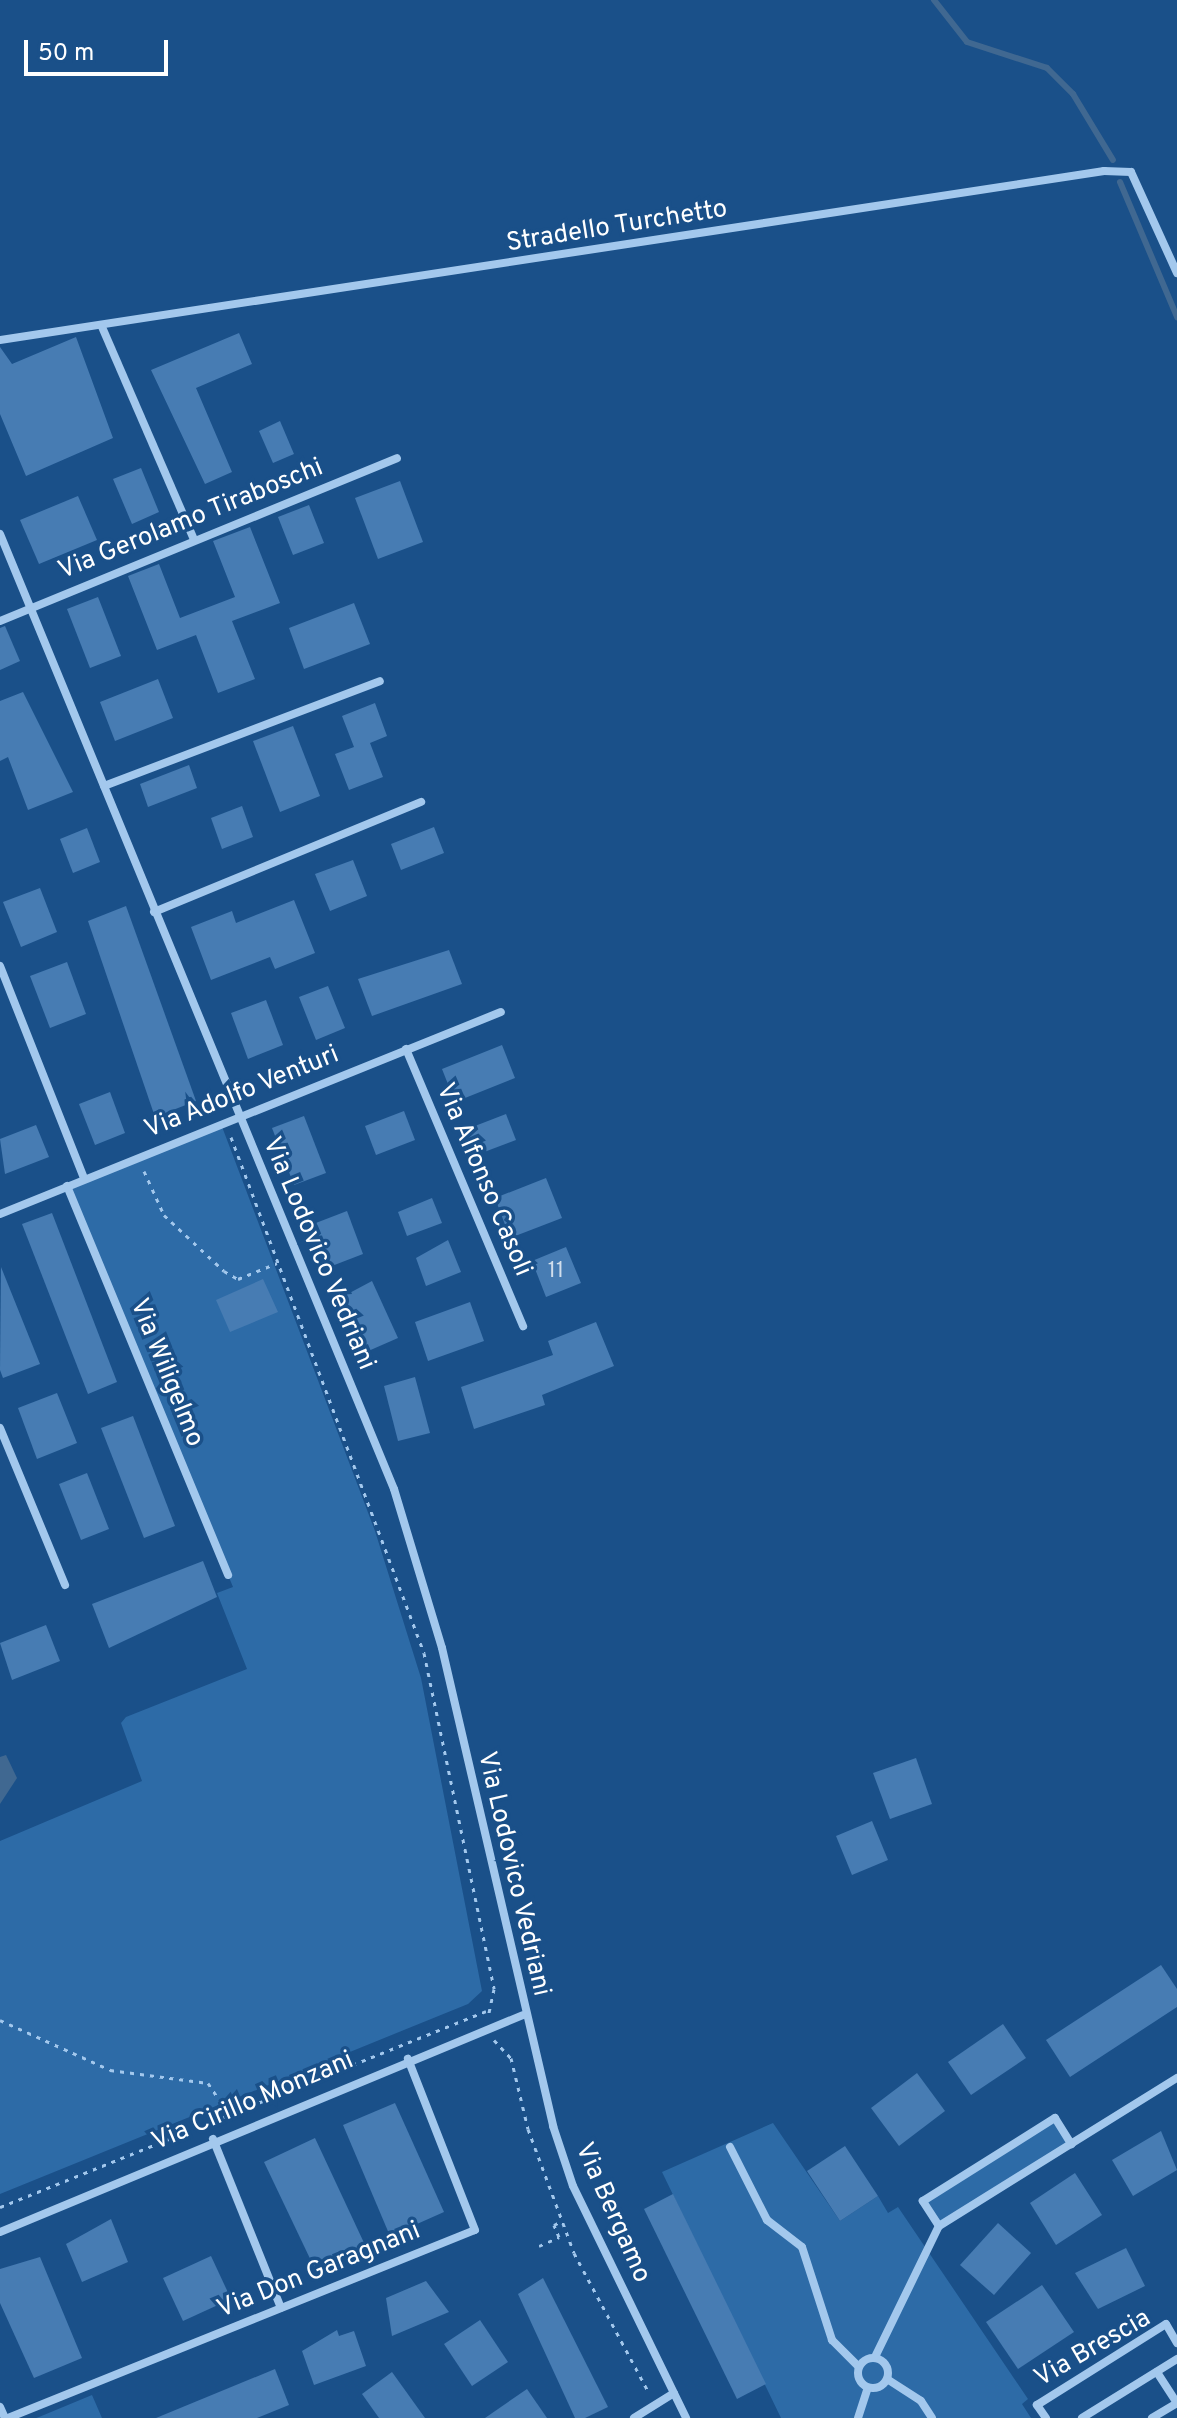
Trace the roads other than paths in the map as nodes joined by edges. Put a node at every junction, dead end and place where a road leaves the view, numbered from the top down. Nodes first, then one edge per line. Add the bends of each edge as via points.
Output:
1 (1177, 273) edge
2 (102, 327) junction
3 (0, 340) edge
4 (397, 458) dead end
5 (0, 534) edge
6 (193, 537) junction
7 (31, 608) junction
8 (0, 621) edge
9 (380, 681) dead end
10 (104, 786) junction
11 (421, 802) dead end
12 (154, 912) junction
13 (0, 966) edge
14 (501, 1012) dead end
15 (406, 1049) junction
16 (238, 1115) junction
17 (84, 1178) junction
18 (67, 1186) junction
19 (0, 1214) edge
20 (523, 1326) dead end
21 (0, 1428) edge
22 (228, 1575) dead end
23 (65, 1585) dead end
24 (523, 2015) junction
25 (408, 2059) junction
26 (1177, 2078) edge
27 (213, 2139) junction
28 (1071, 2144) junction
29 (730, 2147) dead end
30 (939, 2226) junction
31 (0, 2232) edge
32 (281, 2308) junction
33 (1177, 2343) edge
34 (875, 2357) junction
35 (1177, 2359) edge
36 (859, 2367) junction
37 (1157, 2372) junction
38 (887, 2379) junction
39 (868, 2388) junction
40 (674, 2393) junction
41 (0, 2407) edge
42 (6, 2418) edge
43 (634, 2418) edge
44 (686, 2418) edge
45 (858, 2418) edge
46 (932, 2418) edge
47 (1046, 2418) edge
48 (1082, 2418) edge
49 (1152, 2418) edge

1 - 2 street, Stradello Turchetto via 1131,172 1104,171
2 - 3 street, Stradello Turchetto
2 - 6 street
4 - 6 street, Via Gerolamo Tiraboschi
5 - 7 street, Via Lodovico Vedriani
6 - 7 street, Via Gerolamo Tiraboschi
7 - 8 street, Via Gerolamo Tiraboschi
7 - 10 street, Via Lodovico Vedriani
9 - 10 street
10 - 12 street, Via Lodovico Vedriani
11 - 12 street
12 - 16 street, Via Lodovico Vedriani
13 - 17 street
14 - 15 street, Via Adolfo Venturi
15 - 16 street, Via Adolfo Venturi
15 - 20 street, Via Alfonso Casoli
16 - 17 street, Via Adolfo Venturi
16 - 24 street, Via Lodovico Vedriani via 408,1532 442,1648
17 - 18 street, Via Adolfo Venturi
18 - 19 street, Via Adolfo Venturi
18 - 22 street, Via Wiligelmo
21 - 23 street
24 - 25 street, Via Cirillo Monzani
24 - 40 street, Via Bergamo via 573,2186
25 - 27 street, Via Cirillo Monzani
25 - 32 street, Via Don Garagnani via 475,2230
26 - 28 street
27 - 31 street, Via Cirillo Monzani
27 - 32 street
28 - 30 street
28 - 30 street via 1055,2118 923,2201
29 - 36 street via 767,2220 802,2247 832,2340
30 - 34 street
32 - 42 street, Via Don Garagnani
33 - 47 street, Via Brescia via 1166,2324 1037,2405
34 - 36 street
34 - 38 street via 886,2366
35 - 37 street, Via Brescia
36 - 39 street
37 - 48 street, Via Brescia
37 - 49 street, Via Brescia via 1177,2403
38 - 39 street
38 - 46 street via 914,2395
39 - 45 street
40 - 43 street
40 - 44 street, Via Bergamo
41 - 42 street

